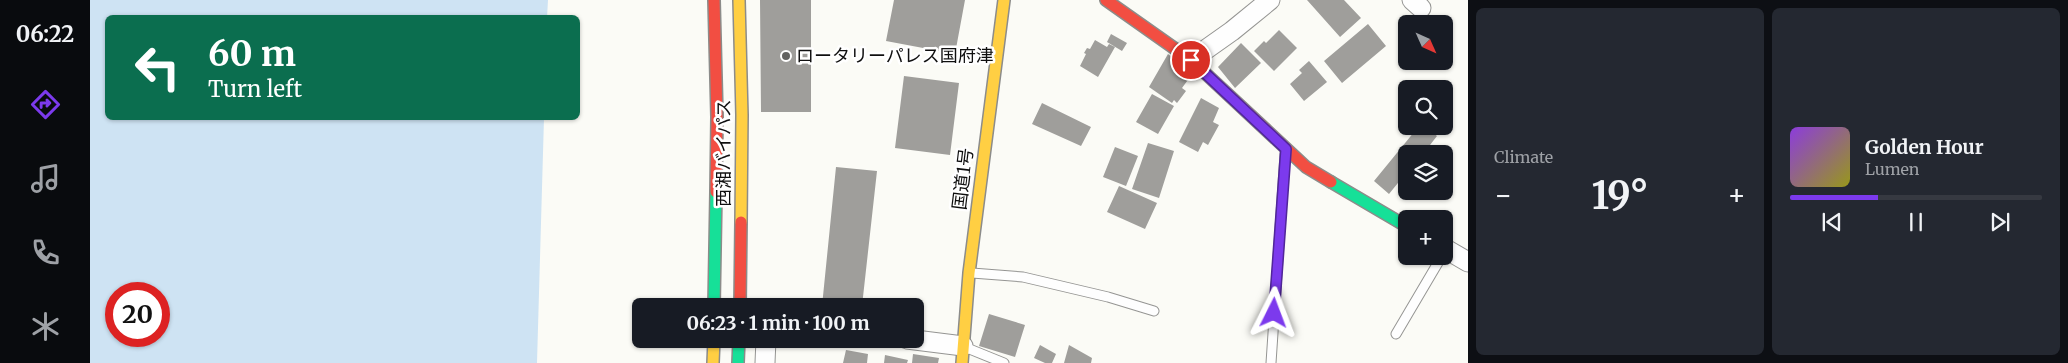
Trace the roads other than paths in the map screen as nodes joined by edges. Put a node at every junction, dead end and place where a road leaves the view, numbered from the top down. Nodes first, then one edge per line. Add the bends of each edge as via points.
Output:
1 (1004, 0) edge
2 (1106, 0) edge
3 (1270, 0) edge
4 (739, 4) edge
5 (714, 5) edge
6 (1191, 60) junction
7 (1286, 149) junction
8 (1398, 221) edge
9 (1445, 265) edge
10 (969, 272) junction
11 (714, 298) edge
12 (740, 298) edge
13 (1154, 311) dead end
14 (1396, 334) dead end
15 (924, 344) edge
16 (714, 348) edge
17 (739, 348) edge
18 (766, 348) edge
19 (962, 354) edge
20 (713, 363) edge
21 (738, 363) edge
22 (765, 363) edge
23 (1004, 363) edge
24 (1271, 363) edge

1 - 10 main road, 国道1号
2 - 6 main road
3 - 6 street
4 - 12 main road, 西湘バイパス via 742,115
5 - 11 main road, 西湘バイパス via 717,117
6 - 7 main road
7 - 8 main road via 1306,167
7 - 24 lane
9 - 14 lane
10 - 13 lane via 1023,277
10 - 19 main road, 国道1号
15 - 19 street
16 - 20 main road
17 - 21 main road
18 - 22 street
19 - 23 lane

